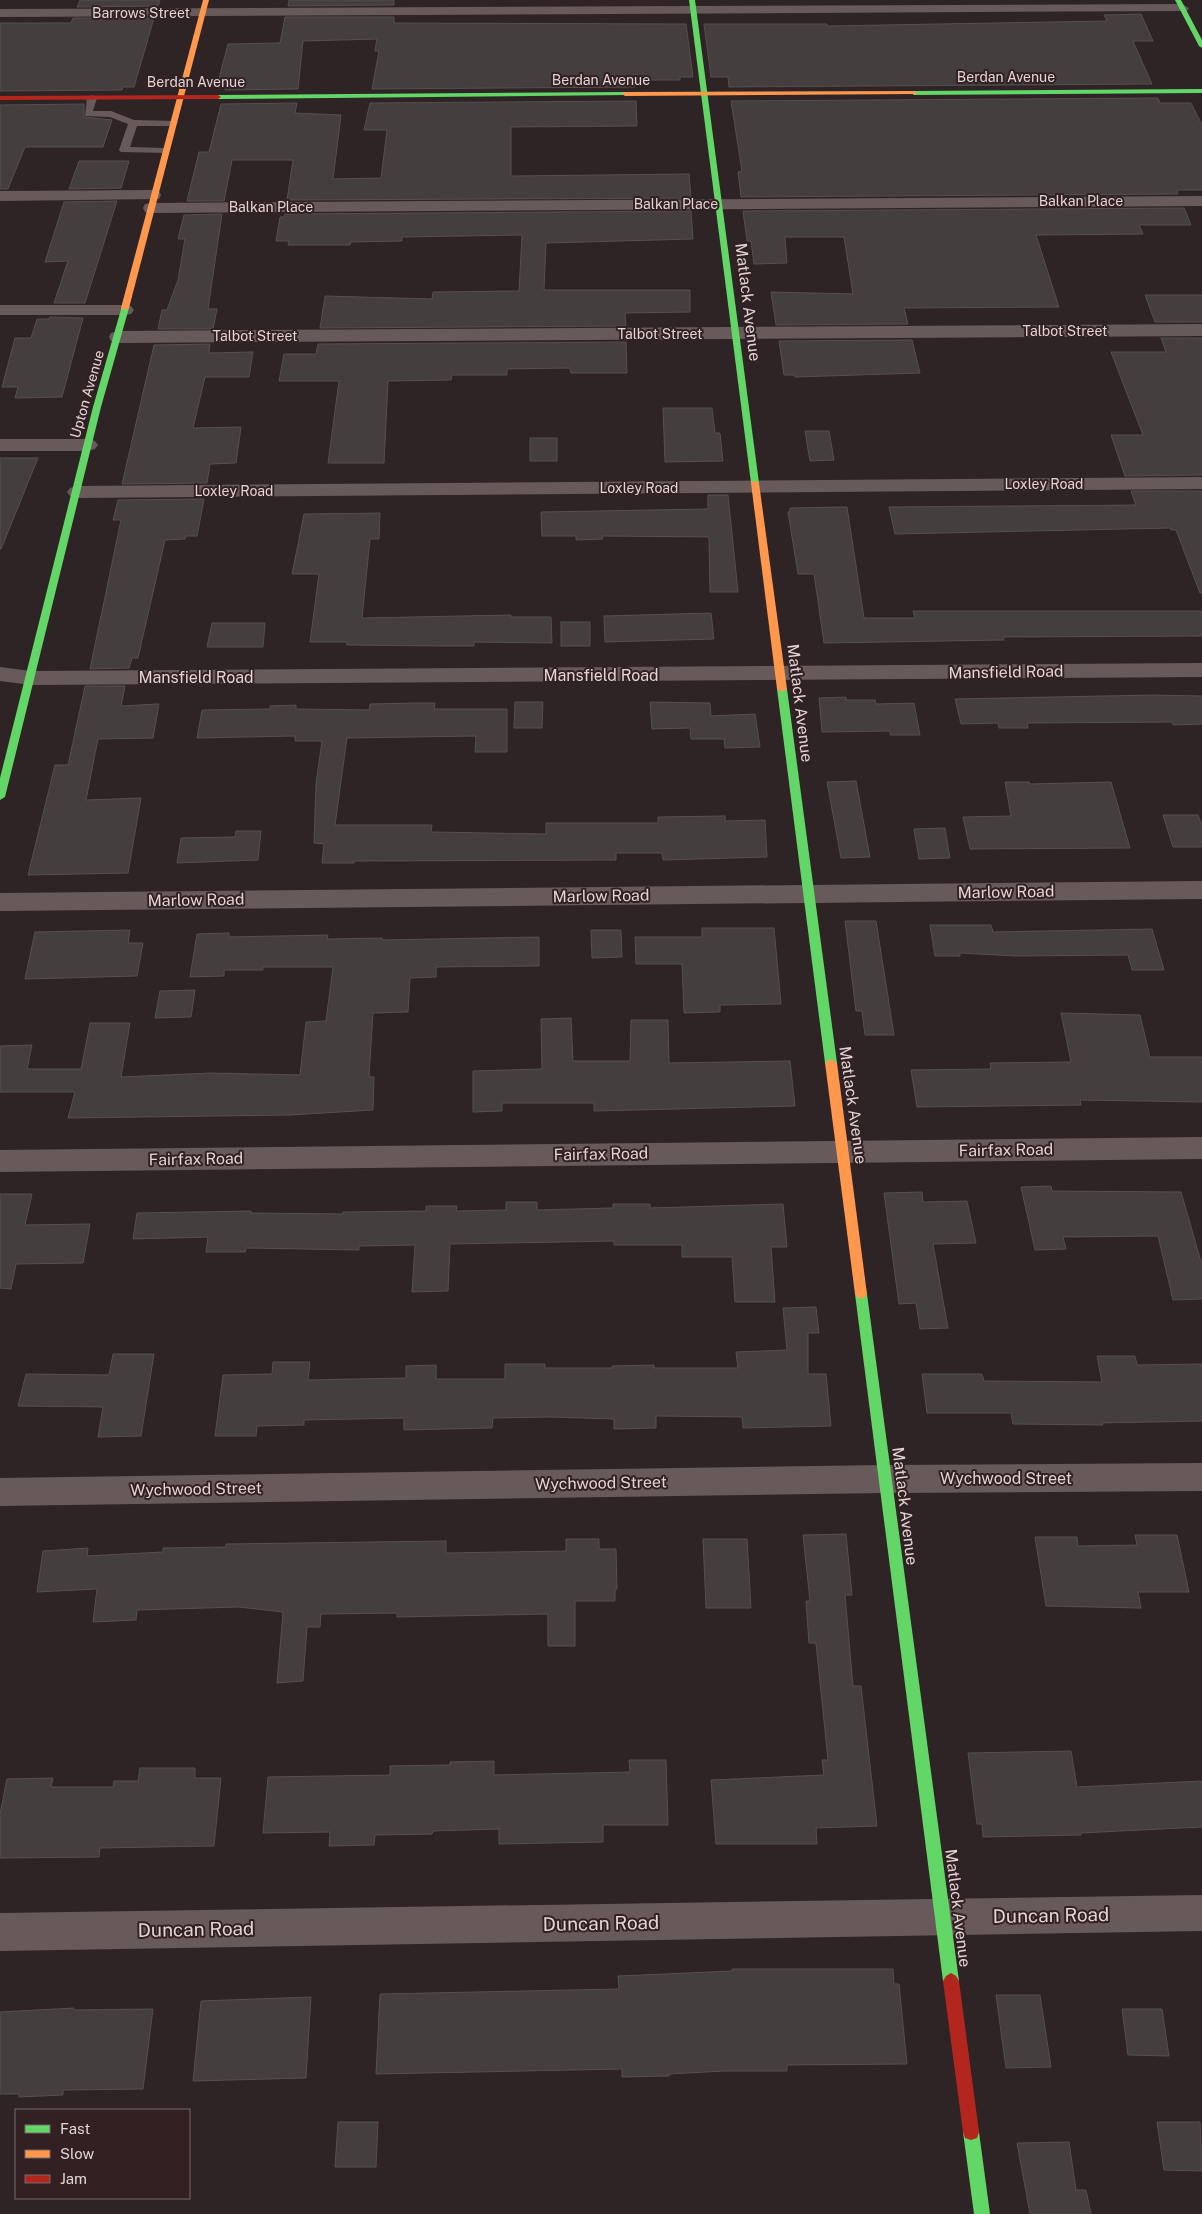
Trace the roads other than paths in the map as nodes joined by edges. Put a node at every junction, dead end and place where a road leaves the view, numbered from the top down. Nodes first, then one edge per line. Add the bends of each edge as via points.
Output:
1 (1180, 4) edge
2 (693, 5) edge
3 (205, 6) edge
4 (0, 13) edge
5 (1202, 46) edge
6 (1202, 91) edge
7 (705, 94) junction
8 (180, 97) junction
9 (0, 98) edge
10 (92, 98) junction
11 (133, 123) junction
12 (173, 123) junction
13 (165, 151) junction
14 (0, 196) edge
15 (152, 201) junction
16 (1202, 201) edge
17 (719, 204) junction
18 (0, 310) edge
19 (125, 310) junction
20 (1202, 330) edge
21 (735, 333) junction
22 (118, 337) junction
23 (88, 444) junction
24 (0, 445) edge
25 (1202, 483) edge
26 (756, 487) junction
27 (77, 492) junction
28 (1202, 670) edge
29 (0, 674) edge
30 (780, 674) junction
31 (31, 678) junction
32 (0, 797) edge
33 (1202, 890) edge
34 (809, 894) junction
35 (0, 902) edge
36 (1202, 1148) edge
37 (843, 1152) junction
38 (0, 1161) edge
39 (1202, 1477) edge
40 (886, 1479) junction
41 (0, 1492) edge
42 (1202, 1913) edge
43 (943, 1917) junction
44 (0, 1932) edge
45 (982, 2214) edge

1 - 2 street, Barrows Street
1 - 5 street
2 - 3 street, Barrows Street
2 - 7 street, Matlack Avenue
3 - 4 street, Barrows Street
3 - 8 street, Upton Avenue
6 - 7 street, Berdan Avenue
7 - 8 street, Berdan Avenue
7 - 17 street, Matlack Avenue
8 - 10 street, Berdan Avenue
8 - 12 street, Upton Avenue
9 - 10 street, Berdan Avenue
10 - 11 lane via 88,114 111,114
11 - 12 lane
11 - 13 lane via 124,150
12 - 13 street, Upton Avenue
13 - 15 street, Upton Avenue
14 - 15 street, Balkan Place
15 - 17 street, Balkan Place
15 - 19 street, Upton Avenue
16 - 17 street, Balkan Place
17 - 21 street, Matlack Avenue
18 - 19 street
19 - 22 street, Upton Avenue
20 - 21 street, Talbot Street
21 - 22 street, Talbot Street
21 - 26 street, Matlack Avenue
22 - 23 street, Upton Avenue
23 - 24 street
23 - 27 street, Upton Avenue
25 - 26 street, Loxley Road
26 - 27 street, Loxley Road
26 - 30 street, Matlack Avenue
27 - 31 street, Upton Avenue
28 - 30 street, Mansfield Road
29 - 31 street, Mansfield Road
30 - 31 street, Mansfield Road
30 - 34 street, Matlack Avenue
31 - 32 street, Upton Avenue
33 - 34 street, Marlow Road
34 - 35 street, Marlow Road
34 - 37 street, Matlack Avenue
36 - 37 street, Fairfax Road
37 - 38 street, Fairfax Road
37 - 40 street, Matlack Avenue
39 - 40 street, Wychwood Street
40 - 41 street, Wychwood Street
40 - 43 street, Matlack Avenue
42 - 43 street, Duncan Road
43 - 44 street, Duncan Road
43 - 45 street, Matlack Avenue

